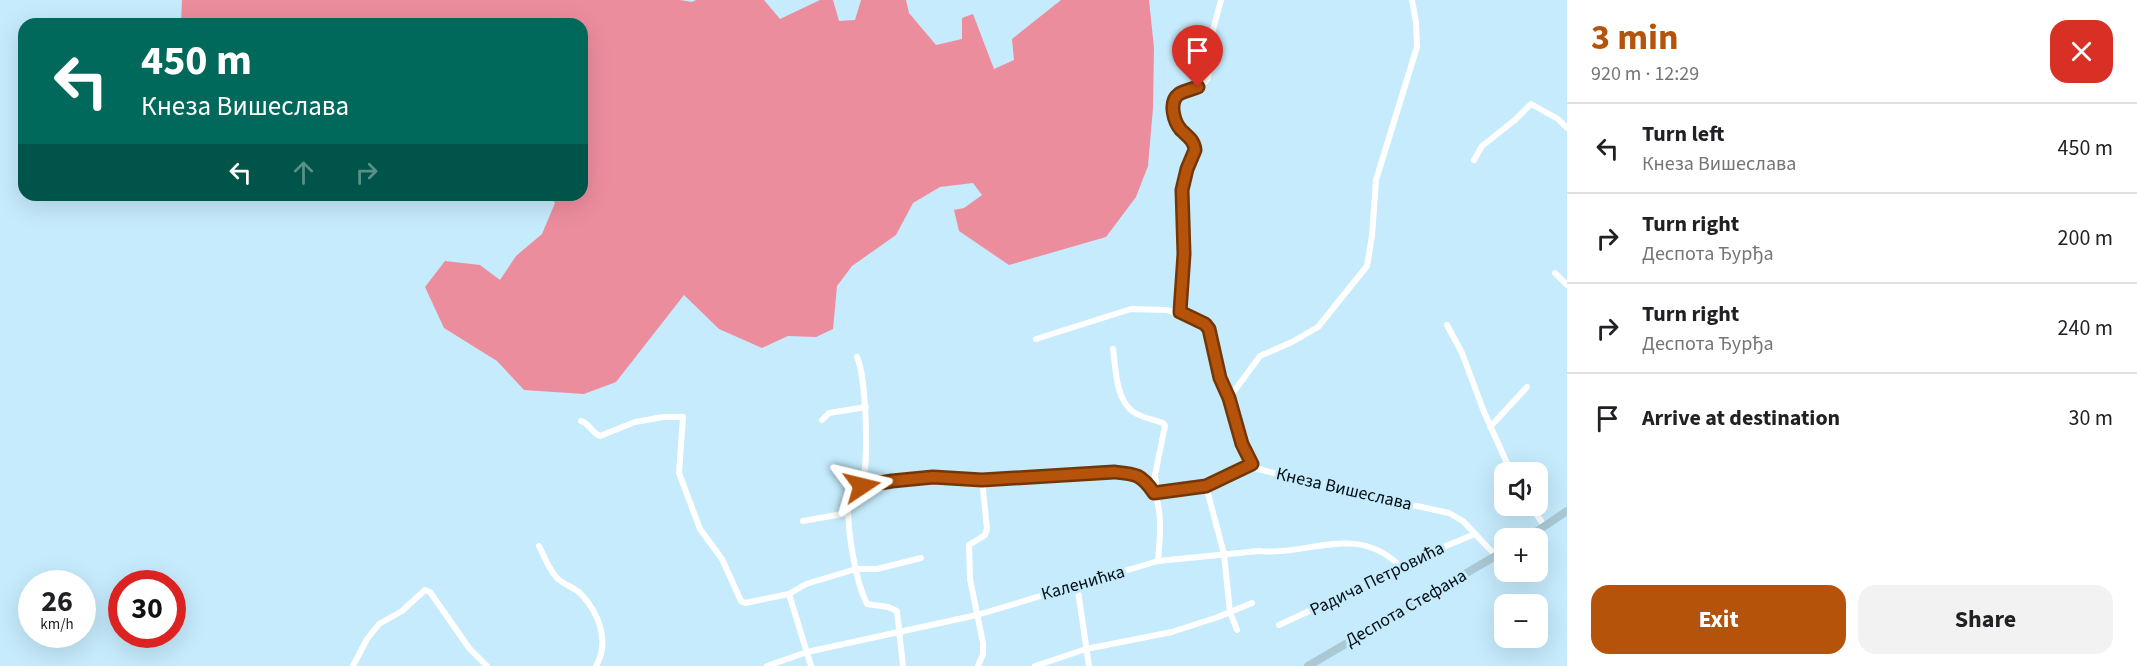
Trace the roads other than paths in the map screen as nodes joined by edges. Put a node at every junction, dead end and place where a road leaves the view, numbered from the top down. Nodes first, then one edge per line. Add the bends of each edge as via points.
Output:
1 (1221, 0) edge
2 (1412, 0) edge
3 (1567, 128) edge
4 (1474, 160) dead end
5 (1555, 273) dead end
6 (1567, 285) edge
7 (1180, 312) junction
8 (1447, 325) dead end
9 (1036, 339) dead end
10 (1113, 349) dead end
11 (857, 357) dead end
12 (1527, 387) dead end
13 (1229, 398) junction
14 (866, 406) junction
15 (822, 420) dead end
16 (581, 421) dead end
17 (1490, 427) junction
18 (1506, 462) edge
19 (1252, 464) junction
20 (982, 480) junction
21 (862, 486) junction
22 (1206, 486) junction
23 (1155, 493) junction
24 (1567, 511) edge
25 (848, 513) junction
26 (1538, 516) edge
27 (803, 521) dead end
28 (1545, 527) joint
29 (1475, 534) junction
30 (539, 546) dead end
31 (1224, 554) junction
32 (1494, 554) edge
33 (1494, 557) edge
34 (921, 558) dead end
35 (1158, 561) junction
36 (1399, 565) junction
37 (856, 569) junction
38 (1077, 584) junction
39 (789, 594) junction
40 (1252, 603) dead end
41 (1230, 612) junction
42 (977, 615) junction
43 (1279, 625) dead end
44 (1236, 630) dead end
45 (900, 632) junction
46 (1086, 650) junction
47 (807, 652) junction
48 (353, 666) edge
49 (487, 666) edge
50 (596, 666) edge
51 (767, 666) edge
52 (811, 666) edge
53 (903, 666) edge
54 (978, 666) edge
55 (1035, 666) edge
56 (1089, 666) edge
57 (1308, 666) edge

1 - 7 street via 1213,30 1208,79 1204,85 1180,93 1173,104 1176,123 1195,150 1182,190 1184,254
2 - 13 street via 1417,47 1376,180 1367,266 1318,327 1260,356
3 - 4 street via 1553,115 1530,104 1482,146
5 - 6 street
7 - 9 street, Кнеза Вишеслава via 1131,309
7 - 13 street, Кнеза Вишеслава via 1209,329 1220,378
8 - 17 street
10 - 23 street via 1118,383 1127,406 1166,426
11 - 14 street
12 - 17 street
13 - 19 street, Кнеза Вишеслава
14 - 15 street via 829,413
14 - 21 street
16 - 39 street via 600,436 635,422 683,417 679,473 700,529 722,560 741,601
17 - 18 street
19 - 22 street
19 - 29 street, Кнеза Вишеслава via 1261,470 1359,495 1444,512 1462,521
20 - 21 street via 933,477
20 - 23 street via 1114,472 1135,474
20 - 42 street via 987,529 985,535 969,545 968,556
21 - 25 street via 848,506
22 - 23 street
22 - 31 street
23 - 35 street via 1161,520
24 - 28 main road
25 - 27 street
25 - 37 street
26 - 28 street
29 - 32 street, Кнеза Вишеслава
29 - 36 street, Радича Петровића
30 - 50 street via 557,578 580,592 595,615 603,633 603,650
31 - 35 street, Каленићка
31 - 36 street, Каленићка via 1354,544 1382,551
31 - 41 street
33 - 57 main road, Деспота Стефана
34 - 37 street
35 - 38 street, Каленићка
36 - 43 street, Радича Петровића
37 - 39 street via 806,584
37 - 45 street via 867,604 897,611
38 - 42 street, Каленићка
38 - 46 street
39 - 47 street
40 - 41 street
41 - 44 street
41 - 46 street via 1172,632
42 - 45 street, Каленићка
42 - 54 street via 983,650
45 - 47 street, Каленићка
45 - 53 street
46 - 55 street
46 - 56 street
47 - 51 street, Каленићка
47 - 52 street
48 - 49 street via 379,624 402,611 425,590

